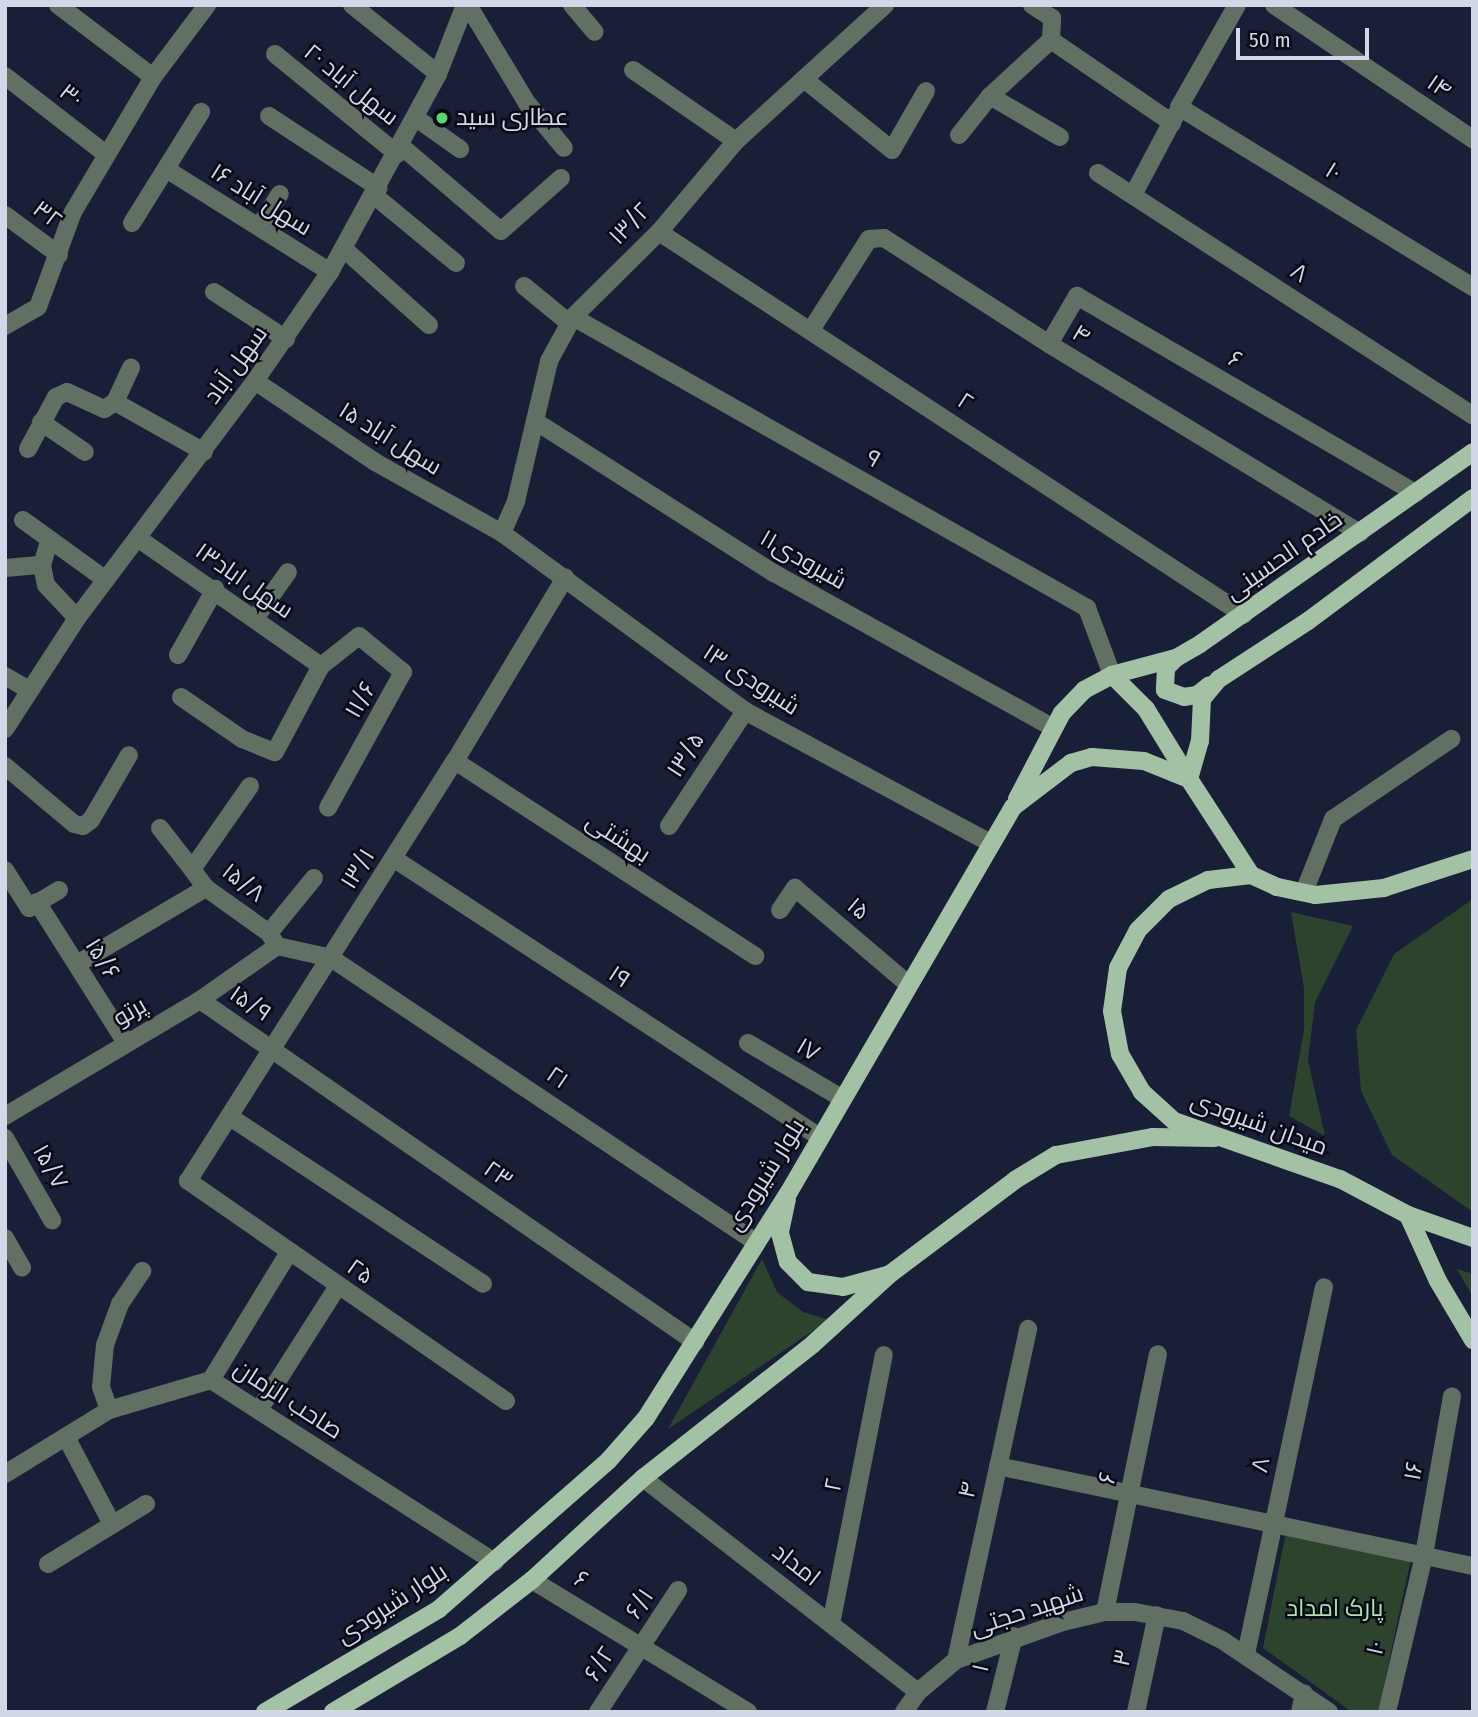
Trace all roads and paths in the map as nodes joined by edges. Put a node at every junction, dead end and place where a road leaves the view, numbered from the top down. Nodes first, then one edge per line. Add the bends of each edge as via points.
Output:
1 (58, 5) edge
2 (352, 5) edge
3 (467, 5) edge
4 (572, 5) edge
5 (885, 5) edge
6 (1031, 5) edge
7 (1237, 5) edge
8 (1274, 5) edge
9 (205, 6) edge
10 (594, 32) dead end
11 (1051, 40) junction
12 (275, 54) dead end
13 (632, 70) dead end
14 (438, 74) junction
15 (5, 76) edge
16 (153, 77) junction
17 (804, 79) junction
18 (926, 91) dead end
19 (990, 96) junction
20 (1179, 108) junction
21 (201, 113) dead end
22 (269, 116) dead end
23 (416, 118) junction
24 (959, 135) dead end
25 (1060, 137) dead end
26 (1473, 138) edge
27 (736, 141) junction
28 (564, 148) dead end
29 (460, 149) dead end
30 (399, 150) junction
31 (106, 154) junction
32 (166, 169) junction
33 (1098, 173) dead end
34 (561, 178) dead end
35 (377, 192) junction
36 (280, 194) dead end
37 (1133, 195) junction
38 (5, 215) edge
39 (132, 223) dead end
40 (259, 227) junction
41 (659, 232) junction
42 (344, 249) junction
43 (59, 255) junction
44 (456, 263) dead end
45 (330, 272) junction
46 (524, 286) dead end
47 (1473, 287) edge
48 (214, 292) dead end
49 (571, 320) junction
50 (429, 325) dead end
51 (5, 327) edge
52 (811, 330) junction
53 (286, 339) junction
54 (1049, 344) junction
55 (131, 369) dead end
56 (256, 381) junction
57 (115, 402) junction
58 (1473, 416) edge
59 (536, 421) junction
60 (41, 422) junction
61 (28, 449) dead end
62 (85, 452) dead end
63 (204, 452) junction
64 (1473, 452) edge
65 (1416, 493) junction
66 (1473, 498) edge
67 (23, 520) dead end
68 (502, 533) junction
69 (1360, 533) junction
70 (139, 539) junction
71 (49, 542) junction
72 (42, 565) junction
73 (5, 568) edge
74 (288, 572) dead end
75 (565, 578) junction
76 (106, 580) junction
77 (215, 589) junction
78 (1244, 615) junction
79 (256, 617) junction
80 (77, 618) junction
81 (178, 655) dead end
82 (1176, 658) junction
83 (321, 666) junction
84 (1112, 675) junction
85 (5, 676) edge
86 (1219, 678) junction
87 (29, 690) junction
88 (181, 697) dead end
89 (745, 711) junction
90 (5, 729) edge
91 (1054, 729) junction
92 (1451, 739) dead end
93 (129, 755) dead end
94 (455, 761) junction
95 (5, 766) edge
96 (1189, 779) junction
97 (250, 786) dead end
98 (1013, 807) junction
99 (328, 808) dead end
100 (669, 826) dead end
101 (160, 828) dead end
102 (990, 843) junction
103 (393, 858) junction
104 (1473, 859) edge
105 (192, 869) junction
106 (5, 870) edge
107 (1251, 875) junction
108 (314, 878) dead end
109 (206, 888) junction
110 (59, 890) dead end
111 (1304, 892) junction
112 (37, 902) junction
113 (780, 910) dead end
114 (273, 940) junction
115 (755, 956) dead end
116 (331, 958) junction
117 (76, 964) junction
118 (909, 985) junction
119 (200, 1000) junction
120 (126, 1043) junction
121 (748, 1043) dead end
122 (273, 1048) junction
123 (843, 1099) junction
124 (5, 1116) edge
125 (230, 1117) junction
126 (818, 1136) junction
127 (5, 1138) edge
128 (1214, 1138) junction
129 (188, 1181) joint
130 (789, 1192) junction
131 (1408, 1215) junction
132 (52, 1220) dead end
133 (5, 1238) edge
134 (1473, 1238) edge
135 (754, 1241) junction
136 (289, 1252) junction
137 (22, 1267) dead end
138 (142, 1270) dead end
139 (890, 1275) junction
140 (483, 1284) dead end
141 (338, 1286) junction
142 (1324, 1287) dead end
143 (1028, 1329) dead end
144 (1473, 1340) edge
145 (695, 1342) junction
146 (1158, 1354) dead end
147 (884, 1355) dead end
148 (211, 1380) junction
149 (1452, 1395) dead end
150 (506, 1401) dead end
151 (109, 1410) junction
152 (259, 1410) junction
153 (66, 1437) junction
154 (998, 1466) junction
155 (5, 1474) edge
156 (643, 1478) junction
157 (1130, 1494) junction
158 (146, 1504) dead end
159 (112, 1524) junction
160 (1274, 1524) junction
161 (1423, 1555) junction
162 (495, 1562) junction
163 (48, 1564) dead end
164 (1473, 1566) edge
165 (532, 1580) junction
166 (678, 1590) dead end
167 (1105, 1612) junction
168 (1157, 1615) junction
169 (831, 1624) junction
170 (1014, 1636) junction
171 (642, 1644) junction
172 (1246, 1654) junction
173 (956, 1661) junction
174 (918, 1692) junction
175 (1304, 1693) junction
176 (265, 1712) edge
177 (333, 1712) edge
178 (598, 1712) edge
179 (748, 1712) edge
180 (904, 1712) edge
181 (995, 1712) edge
182 (1136, 1712) edge
183 (1300, 1712) edge
184 (1329, 1712) edge
185 (1387, 1712) edge

1 - 16 street
2 - 14 street
3 - 14 street, سهل آباد
3 - 28 street via 527,103
4 - 10 street
5 - 17 street, ۱۳/۲
6 - 11 street via 1052,18
7 - 20 street
8 - 26 street, ۱۴
9 - 16 street
11 - 19 street
11 - 20 street, ۱۰
12 - 30 street, سهل آباد ۲۰
13 - 27 street
14 - 23 street, سهل آباد
15 - 31 street, ۳۰
16 - 31 street
17 - 18 street via 892,150
17 - 27 street, ۱۳/۲
19 - 24 street
19 - 25 street
20 - 37 street
20 - 47 street, ۱۰
21 - 32 street
22 - 35 street
23 - 29 street
23 - 30 street, سهل آباد
27 - 41 street, ۱۳/۲
30 - 34 street, سهل آباد ۲۰ via 501,231
30 - 35 street, سهل آباد
31 - 43 street via 72,212
32 - 39 street
32 - 40 street, سهل آباد ۱۶
33 - 37 street, ۸
35 - 42 street, سهل آباد
35 - 44 street
36 - 40 street
37 - 58 street, ۸
38 - 43 street, ۳۲
40 - 45 street, سهل آباد ۱۶
41 - 49 street, ۱۳/۲
41 - 52 street, ۲
42 - 45 street, سهل آباد
42 - 50 street
43 - 51 street via 38,307
45 - 53 street, سهل آباد
46 - 49 street, ۹
48 - 53 street
49 - 59 street, ۱۳/۲ via 549,361
49 - 84 street, ۹ via 1087,608
52 - 54 street, ۴ via 869,239 877,237
52 - 78 street, ۲
53 - 56 street, سهل آباد
54 - 65 street, ۶ via 1077,296
54 - 69 street, ۴
55 - 57 street
56 - 63 street, سهل آباد
56 - 68 street, سهل آباد ۱۵ via 375,462
57 - 60 street via 104,409 62,392
57 - 63 street
59 - 68 street, ۱۳/۲ via 516,500
59 - 91 street, ۱۱شیرودی via 774,573
60 - 61 street
60 - 62 street
63 - 70 street, سهل آباد
64 - 65 main road, خادم الحسینی
65 - 69 main road, خادم الحسینی
66 - 86 main road via 1308,621
67 - 71 street
68 - 75 street, شیرودی ۱۳
69 - 78 main road, خادم الحسینی
70 - 76 street, سهل آباد
70 - 77 street, سهل اباد۱۳
71 - 72 street
71 - 76 street
72 - 73 street
72 - 80 street via 46,585
74 - 79 street
75 - 89 street, شیرودی ۱۳
75 - 94 street, ۱۳/۱
76 - 80 street, سهل آباد
77 - 79 street, سهل اباد۱۳
77 - 81 street
78 - 82 main road, خادم الحسینی
79 - 83 street, سهل اباد۱۳
80 - 87 street, سهل آباد
82 - 84 main road, خادم الحسینی
82 - 86 main road via 1163,679 1173,695 1197,695
83 - 88 street via 275,752 242,738
83 - 99 street, ۱۱/۶ via 359,636 403,673
84 - 91 main road, خادم الحسینی via 1084,690
84 - 96 main road via 1146,709
85 - 87 street
86 - 96 main road via 1202,699 1200,741
87 - 90 street, سهل آباد
89 - 100 street, ۱۳/۵
89 - 102 street, شیرودی ۱۳
91 - 98 main road, خادم الحسینی
92 - 111 street via 1333,819
93 - 95 street via 83,826 74,824
94 - 103 street, ۱۳/۱
94 - 115 street, بهشتی
96 - 98 main road, بلوار شیرودی via 1144,761 1092,757 1071,763
96 - 107 main road
97 - 105 street, ۱۵/۸
98 - 102 main road, بلوار شیرودی
101 - 105 street
102 - 118 main road, بلوار شیرودی
103 - 116 street, ۱۳/۱
103 - 126 street, ۱۹
104 - 111 main road, میدان شیرودی via 1384,888 1315,895
105 - 109 street, ۱۵/۸
106 - 112 street via 29,908
107 - 111 main road, میدان شیرودی
107 - 128 main road, میدان شیرودی via 1208,880 1169,899 1138,930 1116,979 1112,1012 1120,1054 1142,1092 1174,1121
108 - 114 street, پرتو
109 - 114 street, ۱۵/۸
109 - 117 street
110 - 112 street
112 - 117 street, ۱۵/۶
113 - 118 street, ۱۵ via 795,888
114 - 116 street
114 - 119 street, پرتو
116 - 122 street, ۱۳/۱
116 - 135 street, ۲۱
117 - 120 street, ۱۵/۶
118 - 123 main road, بلوار شیرودی
119 - 120 street, پرتو
119 - 122 street, ۱۵/۹
120 - 124 street, پرتو
121 - 123 street, ۱۷
122 - 125 street, ۱۳/۱
122 - 145 street, ۲۳
123 - 126 main road, بلوار شیرودی
125 - 129 street, ۱۳/۱
125 - 140 street
126 - 130 main road, بلوار شیرودی
127 - 132 street, ۱۵/۷
128 - 131 main road, میدان شیرودی via 1340,1179
128 - 139 main road via 1153,1137 1056,1155
129 - 136 street, ۲۵
130 - 135 main road, بلوار شیرودی
130 - 139 main road via 780,1233 788,1262 808,1282 843,1287
131 - 134 main road, میدان شیرودی
131 - 144 main road via 1438,1281
133 - 137 street
135 - 145 main road, بلوار شیرودی
136 - 141 street, ۲۵
136 - 148 street
138 - 151 street via 120,1304 105,1345 101,1387
139 - 156 main road via 813,1344
141 - 150 street, ۲۵
141 - 152 street
142 - 160 street, ۸
143 - 154 street, ۴
145 - 162 main road, بلوار شیرودی via 646,1418 608,1461
146 - 157 street, ۶
147 - 169 street, ۲
148 - 151 street, صاحب الزمان
148 - 152 street, صاحب الزمان
149 - 161 street, ۱۶
151 - 153 street, صاحب الزمان
152 - 162 street, صاحب الزمان
153 - 155 street, صاحب الزمان
153 - 159 street
154 - 157 street
154 - 173 street, ۴
156 - 165 main road
156 - 169 street, امداد
157 - 160 street
157 - 167 street, ۶
158 - 159 street
159 - 163 street
160 - 161 street
160 - 172 street, ۸
161 - 164 street
161 - 185 street, ۱۰
162 - 176 main road, بلوار شیرودی via 439,1609
165 - 171 street, ۶
165 - 177 main road via 460,1636
166 - 171 street, ۶/۱
167 - 168 street, شهید حجتی
167 - 170 street, شهید حجتی
168 - 172 street, شهید حجتی via 1183,1621
168 - 182 street, ۳
169 - 174 street, امداد
170 - 173 street, شهید حجتی
170 - 181 street, ۱
171 - 178 street, ۶/۲
171 - 179 street, ۶
172 - 175 street, شهید حجتی
173 - 174 street, شهید حجتی
174 - 180 street, شهید حجتی
175 - 183 street
175 - 184 street, شهید حجتی

